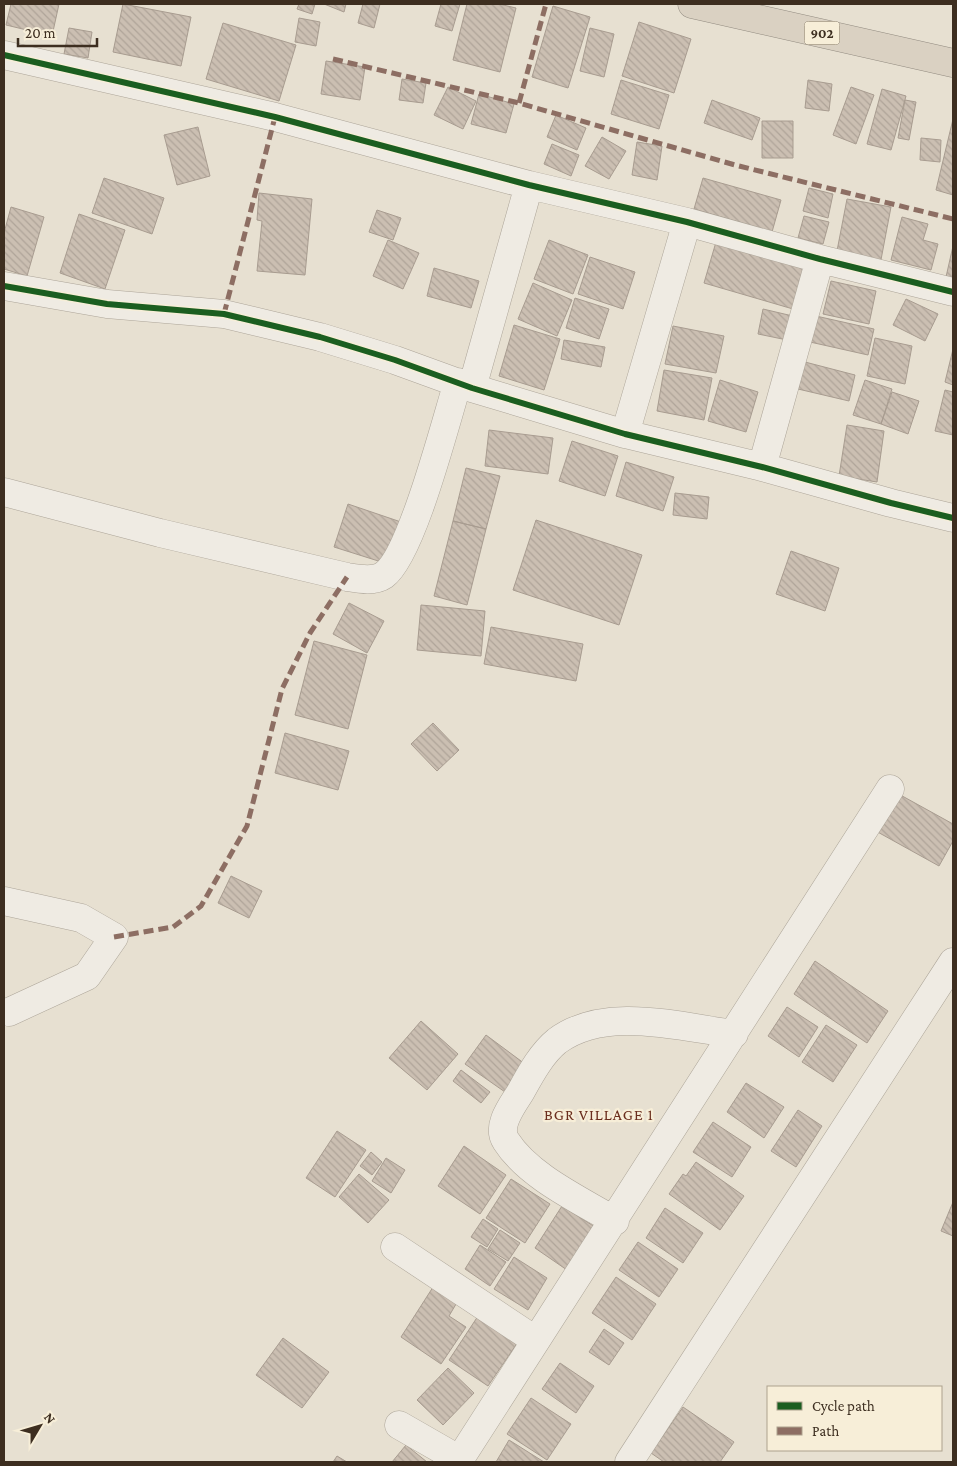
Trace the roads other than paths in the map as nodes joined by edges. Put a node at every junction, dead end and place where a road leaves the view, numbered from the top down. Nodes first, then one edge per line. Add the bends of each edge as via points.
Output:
1 (692, 4) edge
2 (4, 55) edge
3 (953, 63) edge
4 (529, 185) junction
5 (687, 222) junction
6 (820, 259) junction
7 (4, 286) edge
8 (953, 292) edge
9 (465, 385) junction
10 (624, 434) junction
11 (762, 467) junction
12 (4, 492) edge
13 (953, 518) edge
14 (890, 789) dead end
15 (4, 902) edge
16 (953, 962) edge
17 (9, 1012) dead end
18 (734, 1034) junction
19 (615, 1221) junction
20 (395, 1247) dead end
21 (535, 1340) junction
22 (398, 1424) dead end
23 (459, 1461) edge
24 (629, 1462) edge

1 - 3 highway, 902
2 - 4 street via 275,117
4 - 5 street
4 - 9 street
5 - 6 street
5 - 10 street
6 - 8 street
6 - 11 street
7 - 9 street via 107,304 224,314 320,337
9 - 10 street
9 - 12 street via 413,525 393,567 383,576 368,580 160,533
10 - 11 street
11 - 13 street
14 - 18 street
15 - 17 street via 81,918 114,938 87,976
16 - 24 street
18 - 19 street
18 - 19 street via 621,1019 582,1027 557,1041 539,1061 510,1110 503,1126 504,1139 535,1171
19 - 21 street
20 - 21 street
21 - 23 street
22 - 23 street

